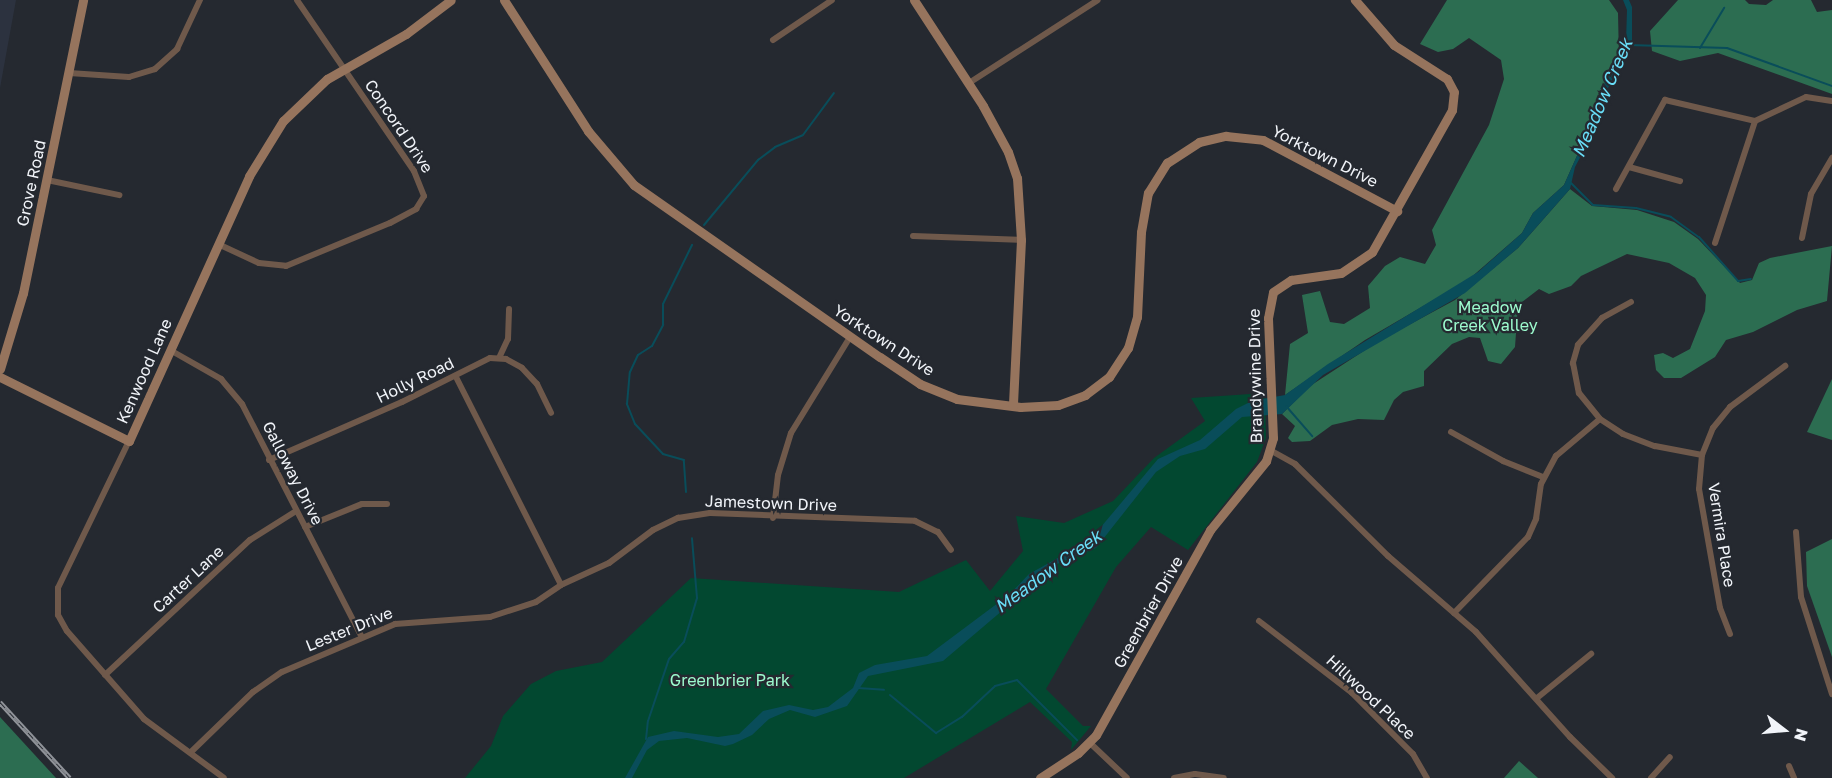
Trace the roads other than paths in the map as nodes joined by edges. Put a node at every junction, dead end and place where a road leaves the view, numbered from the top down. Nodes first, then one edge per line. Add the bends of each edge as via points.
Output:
1 (83, 0) edge
2 (200, 0) edge
3 (297, 0) edge
4 (451, 0) edge
5 (504, 0) edge
6 (832, 0) edge
7 (914, 0) edge
8 (1098, 0) edge
9 (1355, 0) edge
10 (772, 40) dead end
11 (343, 68) junction
12 (69, 73) junction
13 (969, 83) junction
14 (1832, 100) edge
15 (1755, 121) junction
16 (1832, 158) edge
17 (1629, 166) junction
18 (47, 180) junction
19 (1680, 181) dead end
20 (1616, 189) dead end
21 (119, 195) dead end
22 (1397, 211) junction
23 (913, 236) dead end
24 (1802, 238) dead end
25 (1021, 240) junction
26 (1715, 243) dead end
27 (218, 244) junction
28 (1631, 302) dead end
29 (509, 309) dead end
30 (850, 337) junction
31 (170, 350) junction
32 (499, 358) junction
33 (1785, 366) dead end
34 (0, 369) edge
35 (0, 377) edge
36 (456, 377) junction
37 (1013, 406) junction
38 (551, 413) dead end
39 (1600, 419) junction
40 (1451, 432) dead end
41 (129, 441) junction
42 (1270, 450) junction
43 (1702, 455) junction
44 (269, 460) junction
45 (1544, 477) junction
46 (387, 504) dead end
47 (296, 511) junction
48 (773, 518) junction
49 (306, 527) junction
50 (1796, 532) dead end
51 (951, 550) dead end
52 (561, 585) junction
53 (1454, 613) junction
54 (1259, 621) dead end
55 (1730, 634) dead end
56 (361, 636) junction
57 (1591, 654) dead end
58 (105, 675) junction
59 (1832, 694) edge
60 (1537, 698) junction
61 (1089, 742) junction
62 (191, 752) junction
63 (1670, 757) dead end
64 (1790, 766) dead end
65 (224, 778) edge
66 (1040, 778) edge
67 (1127, 778) edge
68 (1174, 778) edge
69 (1224, 778) edge
70 (1427, 778) edge
71 (1612, 778) edge
72 (1651, 778) edge
73 (1794, 778) edge

1 - 12 street, Grove Road
2 - 12 street via 177,49 155,69 129,77
3 - 11 street, Concord Drive
4 - 11 street, Kenwood Lane via 406,34
5 - 30 street, Yorktown Drive via 588,130 634,185
6 - 10 street
7 - 13 street
8 - 13 street
9 - 22 street, Brandywine Drive via 1382,34 1443,74 1454,92 1452,110
11 - 27 street, Kenwood Lane via 312,91 273,135
11 - 27 street, Concord Drive via 423,186 422,202 390,224 286,266 259,263
12 - 18 street, Grove Road
13 - 25 street via 1013,165 1019,192
14 - 15 street via 1806,98
15 - 17 street via 1665,100
15 - 26 street
16 - 24 street via 1811,194
17 - 19 street
17 - 20 street
18 - 21 street
18 - 34 street, Grove Road via 23,293
22 - 37 street, Yorktown Drive via 1263,140 1226,136 1187,148 1167,163 1148,193 1141,232 1137,317 1118,367 1099,386 1073,400 1044,406
22 - 42 street, Brandywine Drive via 1372,252 1352,268 1329,277 1291,280 1273,292 1268,318 1273,434
23 - 25 street
25 - 37 street
27 - 31 street, Kenwood Lane
28 - 39 street via 1592,327 1575,354 1574,376 1579,393
29 - 32 street via 508,339
30 - 37 street, Yorktown Drive via 938,393 974,403
30 - 48 street via 791,433 778,475
31 - 41 street, Kenwood Lane
31 - 44 street, Galloway Drive via 210,372 232,391
32 - 36 street, Holly Road via 482,360
32 - 38 street via 516,363 530,374
33 - 43 street, Vermira Place via 1730,407 1713,428
35 - 41 street
36 - 44 street, Holly Road
36 - 52 street
39 - 43 street via 1639,441
39 - 45 street via 1557,454
40 - 45 street via 1503,461
41 - 58 street, Kenwood Lane via 57,597 62,624
42 - 53 street, Brandywine Drive via 1295,464 1388,556
42 - 61 street, Greenbrier Drive via 1260,471 1210,530 1106,720
43 - 55 street, Vermira Place via 1699,489 1720,608
44 - 47 street, Galloway Drive
45 - 53 street via 1536,519 1528,537
46 - 49 street via 362,504
47 - 49 street, Galloway Drive
47 - 58 street, Carter Lane via 250,540
48 - 51 street, Jamestown Drive via 915,521 931,527
48 - 52 street, Jamestown Drive via 710,513 678,518 653,530 609,563
49 - 56 street, Galloway Drive
50 - 59 street via 1801,597
52 - 56 street, Lester Drive via 536,602 490,617 409,621
53 - 60 street, Brandywine Drive
54 - 70 street, Hillwood Place via 1352,693 1413,754
56 - 62 street, Lester Drive via 267,681
57 - 60 street
58 - 62 street, Kenwood Lane via 144,719
60 - 71 street, Brandywine Drive
61 - 66 street, Greenbrier Drive
61 - 67 street
62 - 65 street, Kenwood Lane
63 - 72 street
64 - 73 street
68 - 69 street via 1195,774

